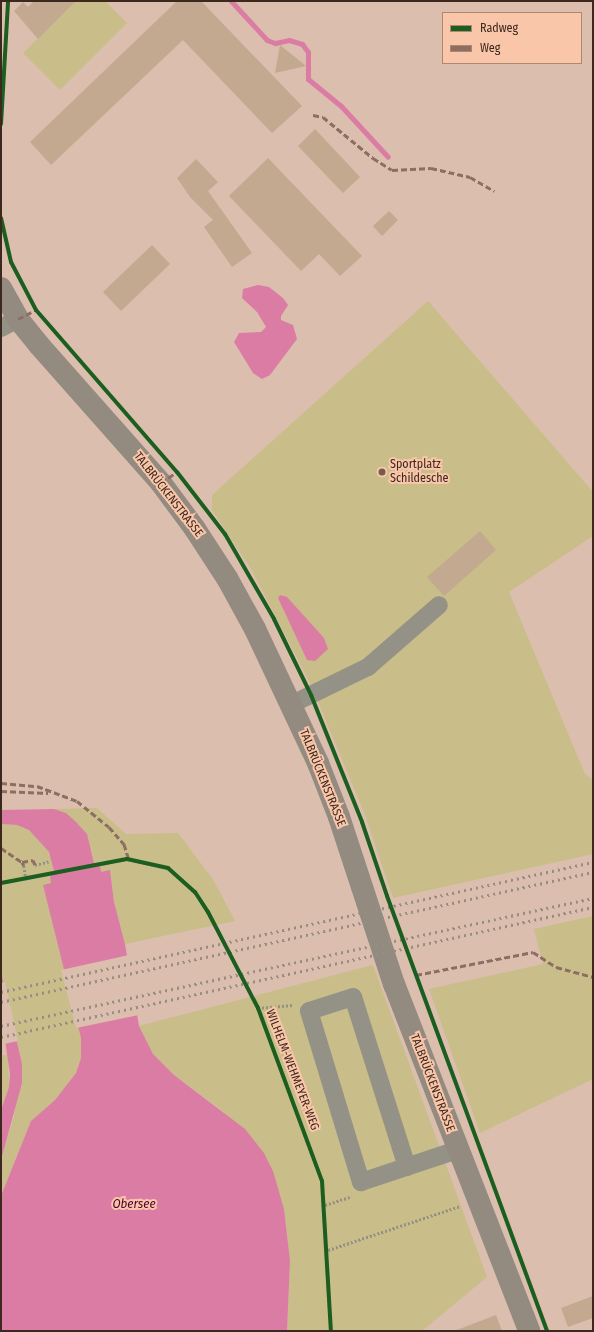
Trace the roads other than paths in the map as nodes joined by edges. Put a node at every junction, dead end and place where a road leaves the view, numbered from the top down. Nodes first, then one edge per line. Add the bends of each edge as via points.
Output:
1 (1, 288) edge
2 (10, 324) edge
3 (439, 604) dead end
4 (292, 704) junction
5 (457, 1150) junction
6 (407, 1167) junction
7 (529, 1331) edge

1 - 2 main road, TALBRÜCKENSTRASSE
2 - 4 main road, TALBRÜCKENSTRASSE via 156,478 195,529 227,578
3 - 4 lane via 368,667
4 - 5 main road, TALBRÜCKENSTRASSE via 339,817 394,984
5 - 6 lane
5 - 7 main road, TALBRÜCKENSTRASSE
6 - 6 lane via 353,997 309,1011 361,1182

